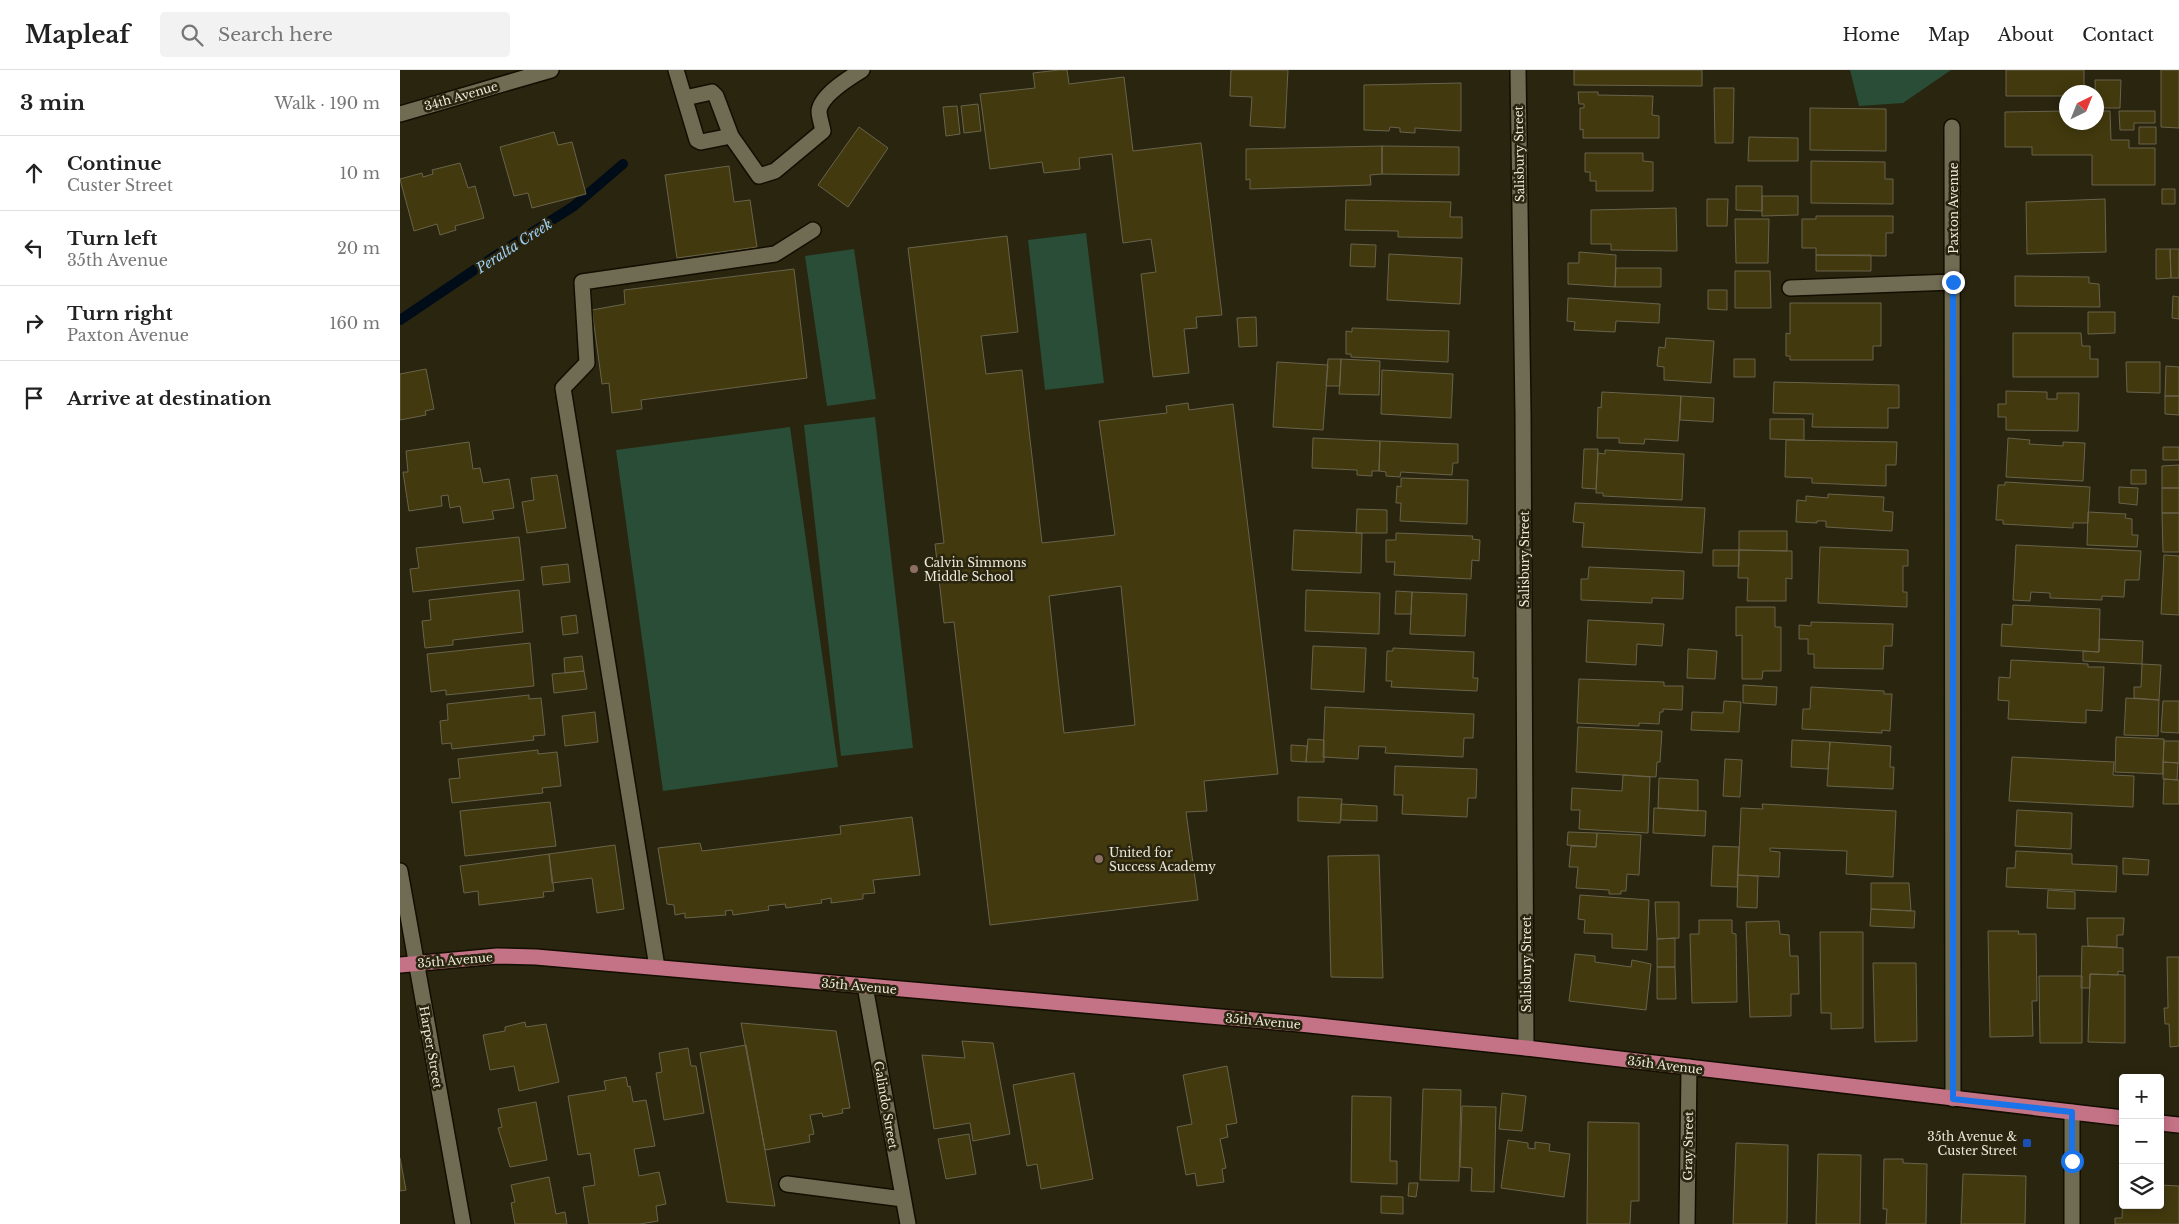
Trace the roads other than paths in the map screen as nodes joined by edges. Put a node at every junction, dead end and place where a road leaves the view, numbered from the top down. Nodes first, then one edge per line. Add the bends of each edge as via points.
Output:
1 (551, 70) edge
2 (676, 70) edge
3 (862, 70) edge
4 (1518, 70) edge
5 (685, 98) junction
6 (400, 114) edge
7 (1952, 127) dead end
8 (731, 136) junction
9 (813, 230) dead end
10 (1953, 282) junction
11 (1790, 288) dead end
12 (400, 870) edge
13 (416, 963) junction
14 (400, 965) edge
15 (657, 967) junction
16 (865, 986) junction
17 (1526, 1048) junction
18 (1689, 1068) junction
19 (1953, 1099) junction
20 (2072, 1112) junction
21 (2119, 1118) edge
22 (2164, 1123) edge
23 (2179, 1125) edge
24 (787, 1184) dead end
25 (903, 1198) junction
26 (463, 1224) edge
27 (908, 1224) edge
28 (1687, 1224) edge
29 (2072, 1224) edge

1 - 6 street, 34th Avenue
2 - 5 street
3 - 8 street via 828,95 819,110 823,131 775,171 759,176
4 - 17 street, Salisbury Street
5 - 8 street via 712,92
5 - 8 street via 698,140
7 - 10 street, Paxton Avenue
9 - 15 street via 775,254 582,282 587,362 563,388
10 - 11 street
10 - 19 street, Paxton Avenue
12 - 13 street, Harper Street
13 - 14 main road, 35th Avenue
13 - 15 main road, 35th Avenue via 497,956
13 - 26 street, Harper Street
15 - 16 main road, 35th Avenue
16 - 17 main road, 35th Avenue via 1300,1024
16 - 25 street, Galindo Street
17 - 18 main road, 35th Avenue
18 - 19 main road, 35th Avenue
18 - 28 street, Gray Street
19 - 20 main road, 35th Avenue
20 - 21 main road, 35th Avenue
20 - 29 street
22 - 23 main road
24 - 25 street
25 - 27 street, Galindo Street

